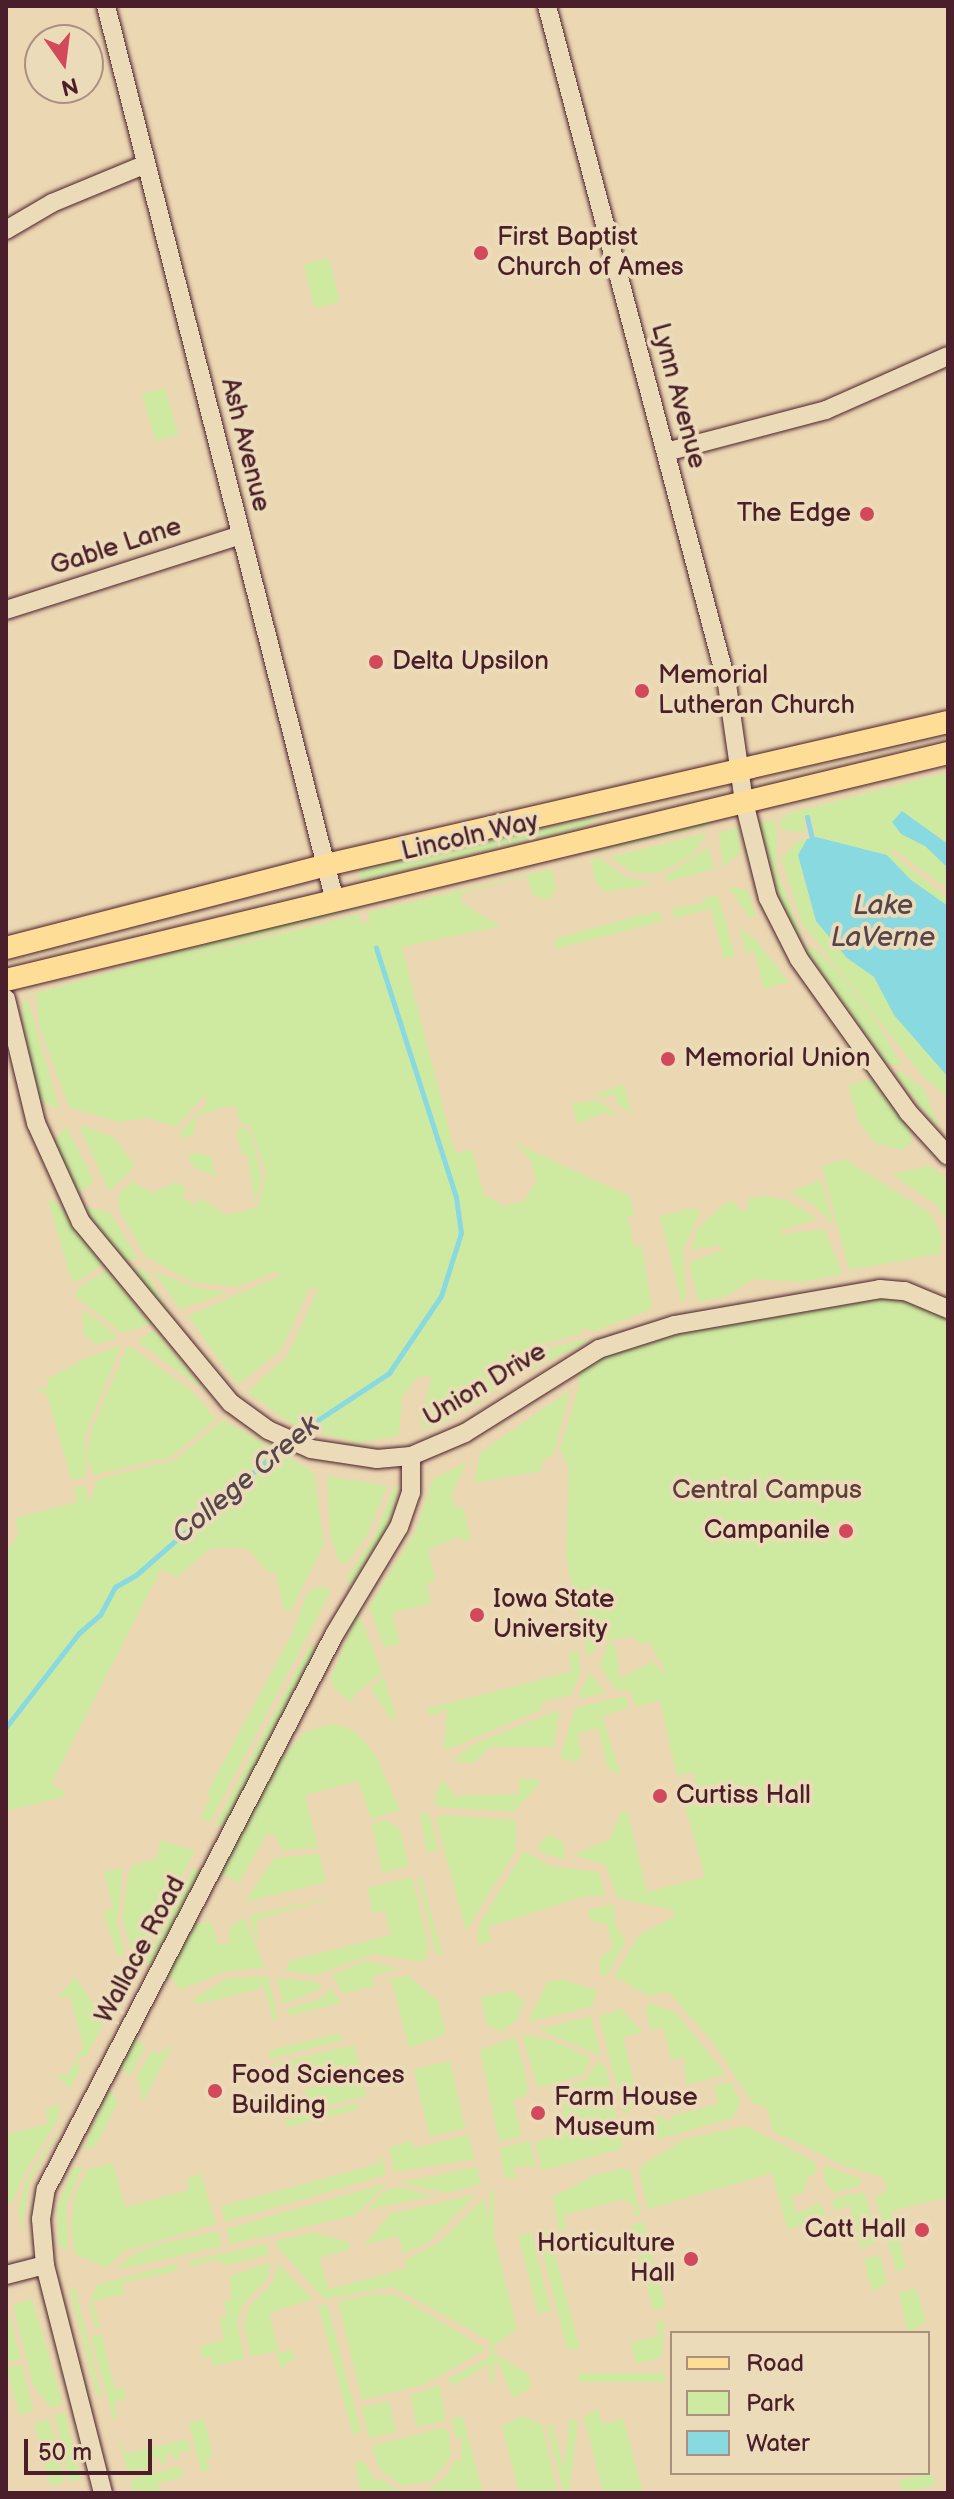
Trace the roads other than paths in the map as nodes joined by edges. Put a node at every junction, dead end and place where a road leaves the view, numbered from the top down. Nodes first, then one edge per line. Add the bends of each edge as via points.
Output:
1 (106, 6) edge
2 (547, 6) edge
3 (146, 164) junction
4 (10, 225) edge
5 (948, 356) edge
6 (666, 452) junction
7 (241, 535) junction
8 (6, 610) edge
9 (948, 722) edge
10 (948, 753) edge
11 (739, 773) junction
12 (744, 802) junction
13 (326, 865) junction
14 (334, 897) junction
15 (6, 948) edge
16 (6, 980) edge
17 (6, 999) edge
18 (948, 1156) edge
19 (947, 1307) edge
20 (411, 1456) junction
21 (45, 2265) junction
22 (6, 2275) edge
23 (103, 2493) edge

1 - 3 street, Ash Avenue
2 - 6 street, Lynn Avenue
3 - 4 street
3 - 7 street, Ash Avenue
5 - 6 street via 826,410
6 - 11 street, Lynn Avenue via 727,684
7 - 8 street, Gable Lane
7 - 13 street, Ash Avenue
9 - 11 main road, Lincoln Way
10 - 12 main road, Lincoln Way
11 - 12 street, Lynn Avenue
11 - 13 main road, Lincoln Way
12 - 14 main road, Lincoln Way
12 - 18 street, Lynn Avenue via 768,898 786,937 908,1112
13 - 14 street, Ash Avenue
13 - 15 main road, Lincoln Way
14 - 16 main road, Lincoln Way
17 - 20 street, Union Drive via 36,1123 81,1222 211,1381 268,1430 311,1449 377,1459
19 - 20 street, Union Drive via 905,1291 880,1289 651,1331 588,1355 465,1433
20 - 21 street, Wallace Road via 411,1493 399,1527 334,1635 52,2173 41,2219
21 - 22 street
21 - 23 street, Wallace Road

